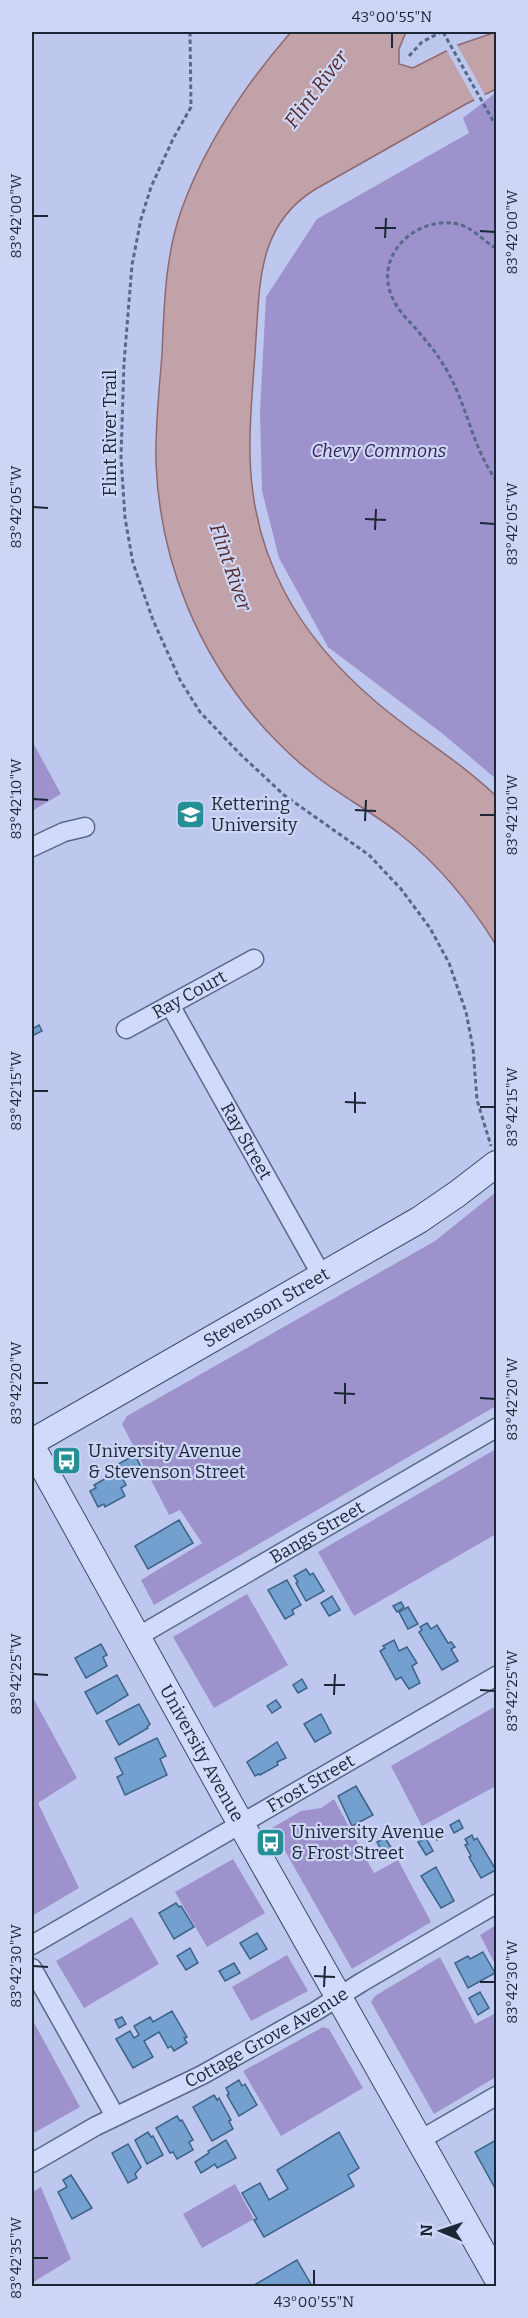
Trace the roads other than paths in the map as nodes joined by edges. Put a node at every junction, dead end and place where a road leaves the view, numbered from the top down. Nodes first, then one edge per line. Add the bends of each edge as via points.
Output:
1 (85, 827) dead end
2 (32, 847) edge
3 (254, 959) dead end
4 (170, 1005) junction
5 (126, 1029) dead end
6 (495, 1157) edge
7 (322, 1276) junction
8 (496, 1428) edge
9 (32, 1444) edge
10 (137, 1637) junction
11 (496, 1676) edge
12 (241, 1824) junction
13 (496, 1904) edge
14 (32, 1945) edge
15 (32, 1968) edge
16 (340, 1996) junction
17 (496, 2096) edge
18 (115, 2116) junction
19 (420, 2140) junction
20 (32, 2163) edge
21 (496, 2276) edge

1 - 2 street
3 - 4 street, Ray Court
4 - 5 street, Ray Court
4 - 7 street, Ray Street
6 - 7 street, Stevenson Street via 458,1194
7 - 9 street, Stevenson Street
8 - 10 street, Bangs Street
9 - 10 street, University Avenue
10 - 12 street, University Avenue
11 - 12 street, Frost Street
12 - 14 street, Frost Street
12 - 16 street, University Avenue
13 - 16 street, Cottage Grove Avenue
15 - 18 street
16 - 18 street, Cottage Grove Avenue via 202,2075
16 - 19 street, University Avenue
17 - 19 street
18 - 20 street, Cottage Grove Avenue
19 - 21 street, University Avenue

